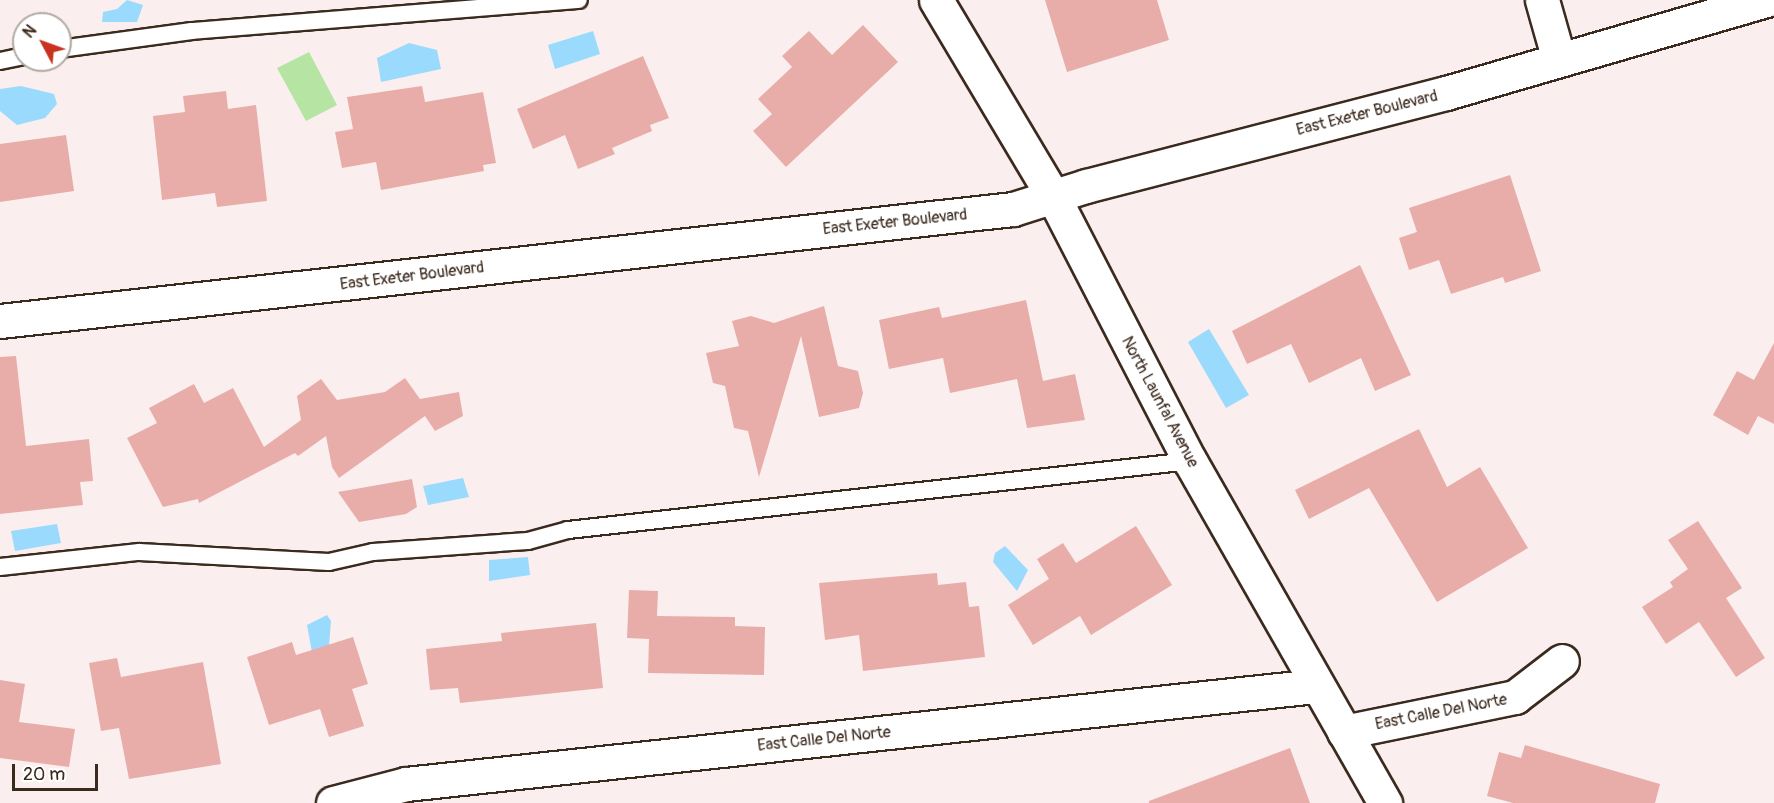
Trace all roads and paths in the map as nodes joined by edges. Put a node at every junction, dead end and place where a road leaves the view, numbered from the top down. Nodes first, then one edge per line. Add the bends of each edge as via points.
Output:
1 (579, 0) edge
2 (936, 0) edge
3 (1542, 0) edge
4 (1766, 0) edge
5 (72, 47) edge
6 (1559, 60) junction
7 (1053, 196) junction
8 (0, 321) edge
9 (1191, 461) junction
10 (0, 567) edge
11 (1562, 661) dead end
12 (1316, 686) junction
13 (1344, 732) junction
14 (333, 803) edge
15 (1385, 803) edge

1 - 5 lane via 192,32
2 - 7 street, North Launfal Avenue
3 - 6 street
4 - 6 street, East Exeter Boulevard
6 - 7 street, East Exeter Boulevard
7 - 8 street, East Exeter Boulevard via 1013,209
7 - 9 street, North Launfal Avenue
9 - 10 lane via 568,530 528,541 373,552 329,562 139,552
9 - 12 street, North Launfal Avenue
11 - 13 street, East Calle Del Norte via 1515,697
12 - 13 street, North Launfal Avenue
12 - 14 street, East Calle Del Norte via 406,784
13 - 15 street, North Launfal Avenue

